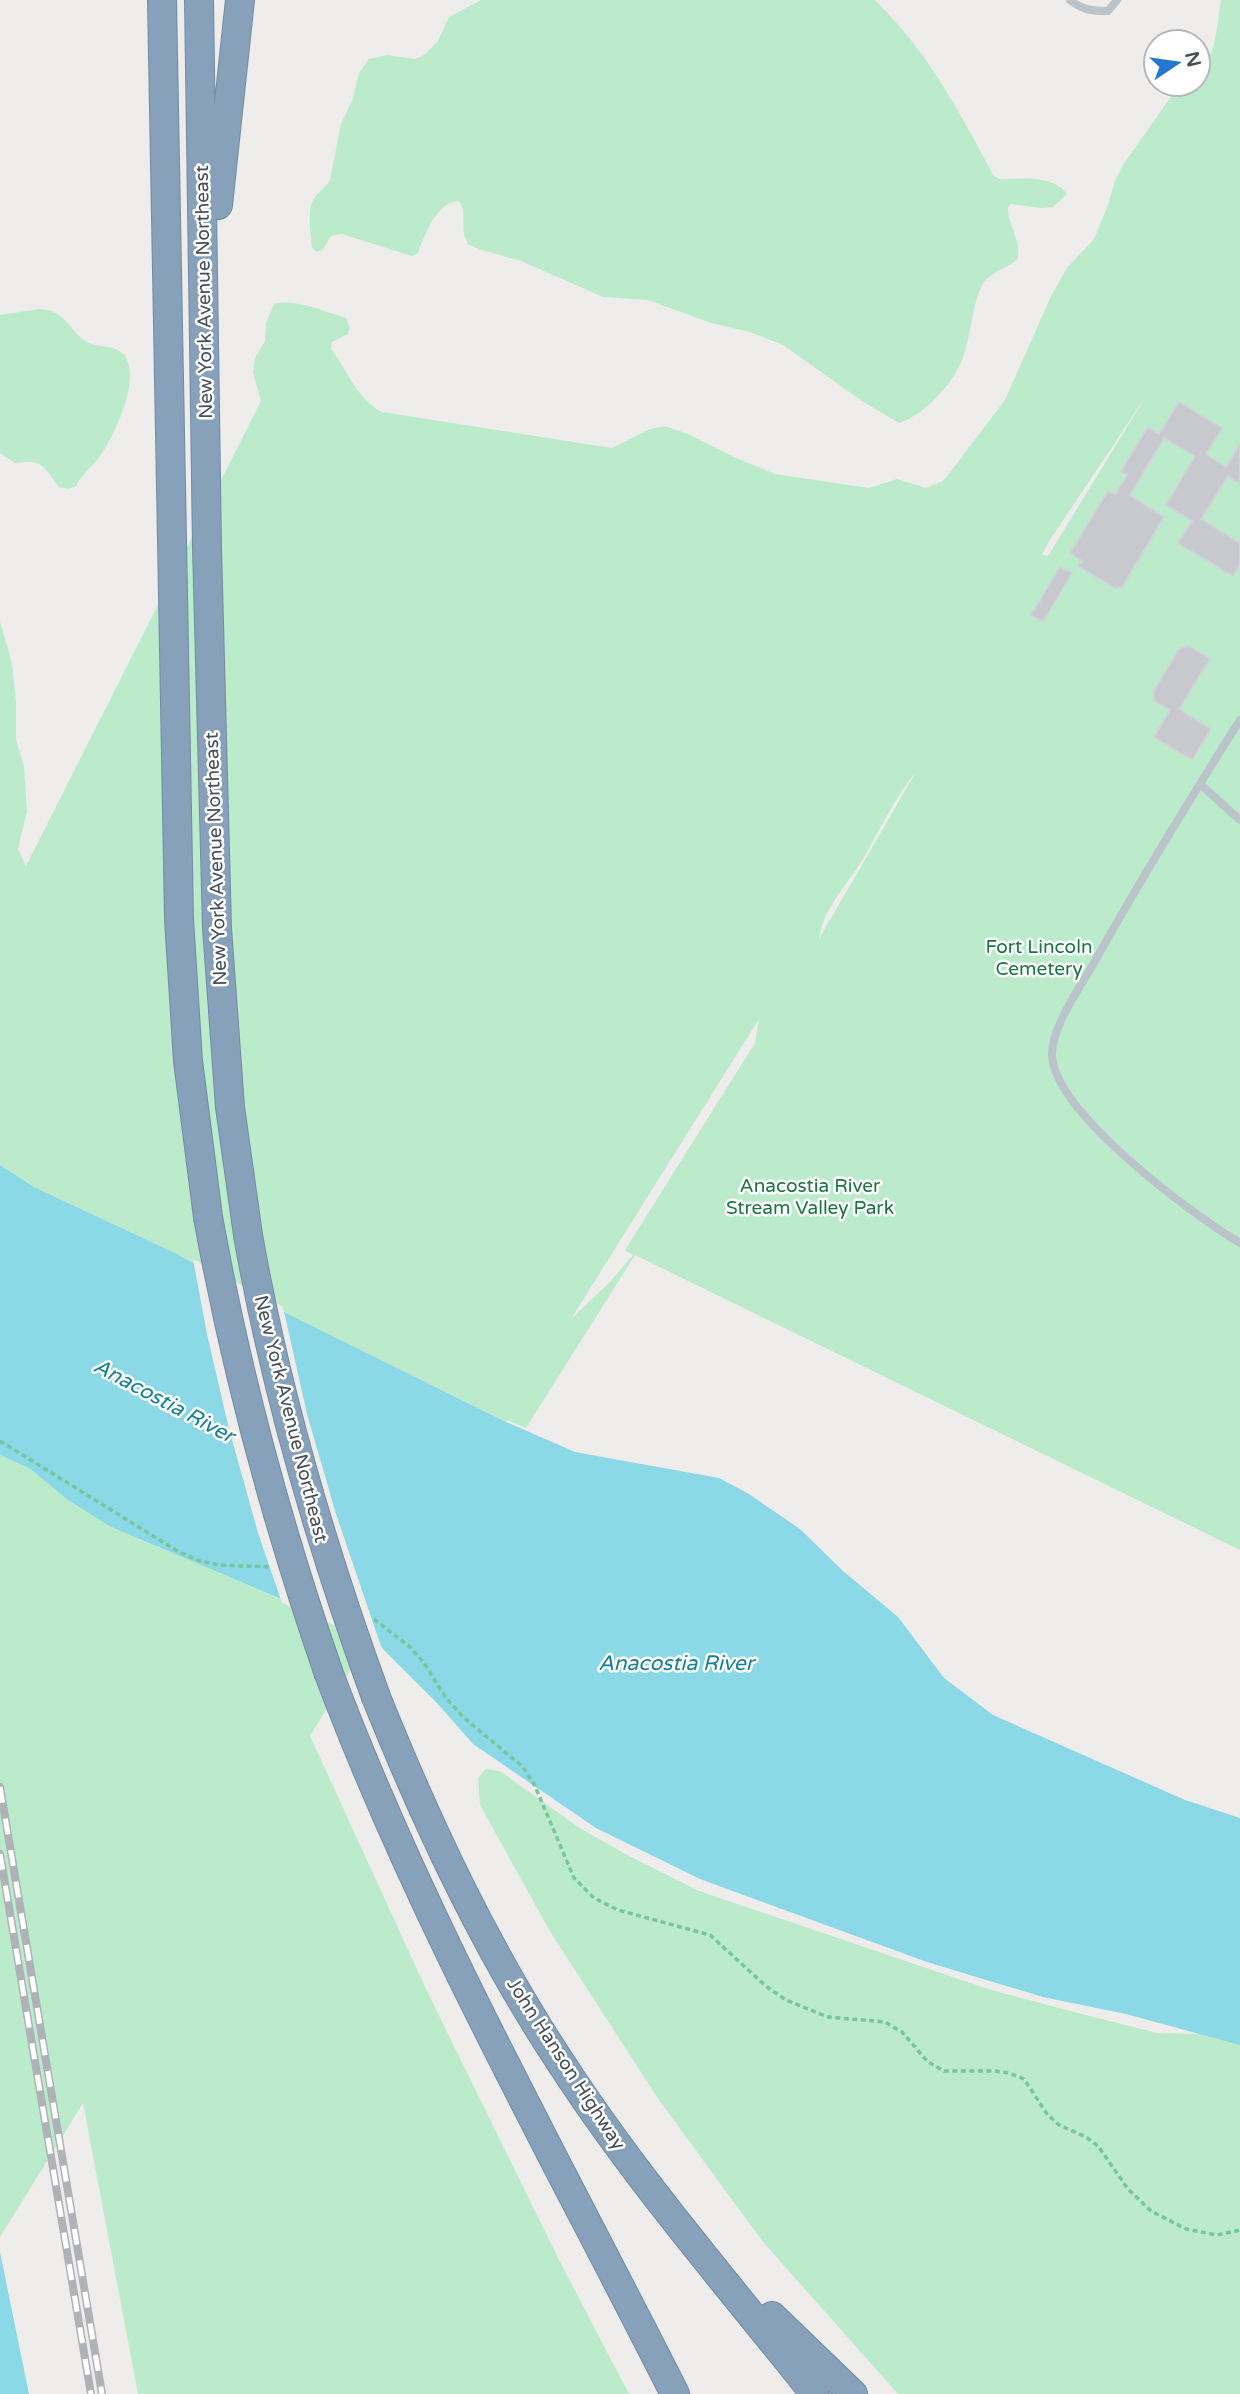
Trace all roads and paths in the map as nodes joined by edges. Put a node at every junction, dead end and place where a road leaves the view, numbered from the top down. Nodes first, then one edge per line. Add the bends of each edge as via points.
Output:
1 (160, 0) edge
2 (199, 0) edge
3 (232, 0) edge
4 (240, 0) edge
5 (1070, 0) edge
6 (1117, 0) edge
7 (226, 124) junction
8 (205, 333) junction
9 (1240, 720) edge
10 (1200, 784) junction
11 (1240, 820) edge
12 (1240, 1243) edge
13 (376, 1697) joint
14 (618, 1909) dead end
15 (637, 2170) junction
16 (588, 2222) junction
17 (1240, 2230) edge
18 (674, 2394) edge
19 (692, 2394) edge
20 (815, 2394) edge
21 (853, 2394) edge

1 - 16 highway, New York Avenue Northeast, bridge via 179,919 188,1060 208,1217 264,1468 329,1674 435,1924
2 - 8 highway, New York Avenue Northeast
3 - 7 highway
4 - 7 highway
5 - 6 lane via 1090,11 1108,11
7 - 8 highway
8 - 13 highway, New York Avenue Northeast, bridge via 217,928 230,1107 248,1236 281,1392 306,1488
9 - 10 lane
10 - 11 lane
10 - 12 lane via 1065,1015 1052,1057 1069,1096 1108,1139 1169,1193
13 - 15 highway, John Hanson Highway via 436,1837 500,1964 562,2065
14 - 17 path via 710,1935 786,2000 828,2017 885,2022 943,2071 995,2071 1024,2079 1047,2114 1098,2146 1128,2189 1152,2211 1186,2229 1217,2235
15 - 20 highway, John Hanson Highway
15 - 21 highway via 757,2301
16 - 18 highway
16 - 19 highway

